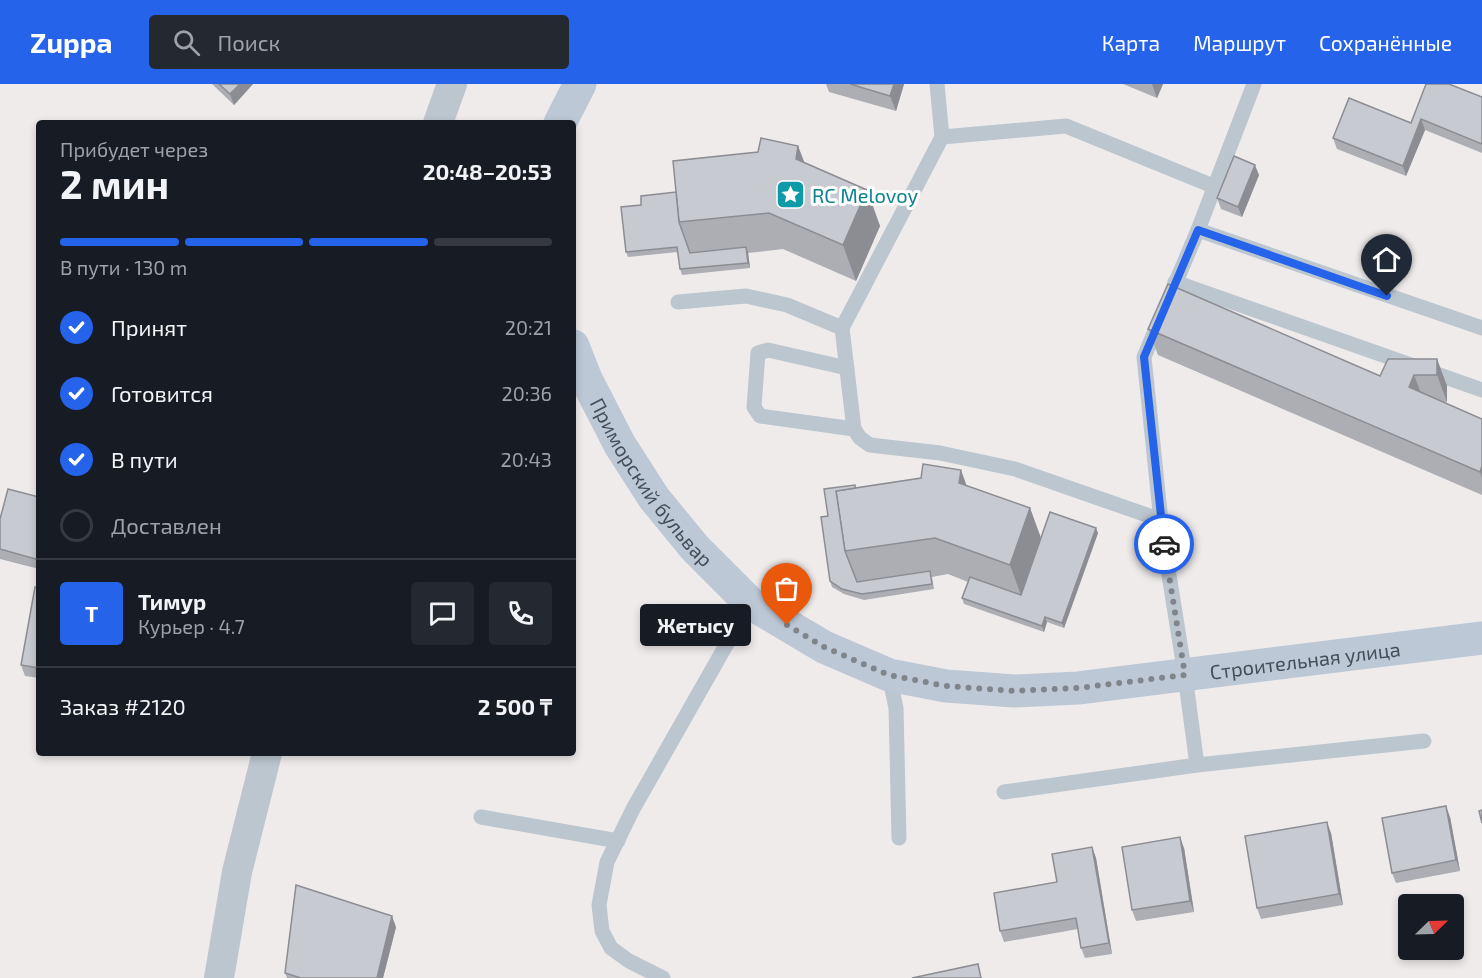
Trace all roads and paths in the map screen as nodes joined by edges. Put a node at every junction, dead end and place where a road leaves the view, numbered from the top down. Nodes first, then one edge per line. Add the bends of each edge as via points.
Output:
1 (452, 84) edge
2 (580, 84) edge
3 (938, 84) edge
4 (1254, 84) edge
5 (439, 120) edge
6 (562, 120) edge
7 (942, 136) junction
8 (1214, 186) junction
9 (1198, 230) junction
10 (1175, 282) junction
11 (678, 302) dead end
12 (842, 328) junction
13 (1482, 328) edge
14 (576, 354) edge
15 (847, 368) junction
16 (1482, 390) edge
17 (854, 429) junction
18 (1161, 520) junction
19 (750, 603) junction
20 (1482, 638) edge
21 (889, 675) junction
22 (1185, 675) junction
23 (1424, 741) dead end
24 (266, 756) edge
25 (1197, 765) junction
26 (1004, 792) dead end
27 (481, 817) dead end
28 (899, 838) dead end
29 (618, 841) junction
30 (219, 978) edge
31 (663, 978) edge

1 - 5 street
2 - 6 street
3 - 7 lane
4 - 8 lane
7 - 8 lane via 1066,126
7 - 12 lane
8 - 9 lane
9 - 10 lane
9 - 13 lane
10 - 16 lane
10 - 18 lane via 1144,357
11 - 12 lane via 746,296 787,305
12 - 15 lane
14 - 19 street, Приморский бульвар via 620,445 654,498 695,548
15 - 17 lane
15 - 17 lane via 762,351 758,353 754,407 760,416
17 - 18 lane via 870,446 940,453 1015,469
18 - 22 lane
19 - 21 street, Строительная улица via 824,647
19 - 29 lane
20 - 22 street, Строительная улица
21 - 22 street, Строительная улица via 946,686 1014,691
21 - 28 lane via 897,708
22 - 25 lane
23 - 25 lane
24 - 30 street via 237,872
25 - 26 lane
27 - 29 lane
29 - 31 lane via 607,862 599,905 602,930 611,948

